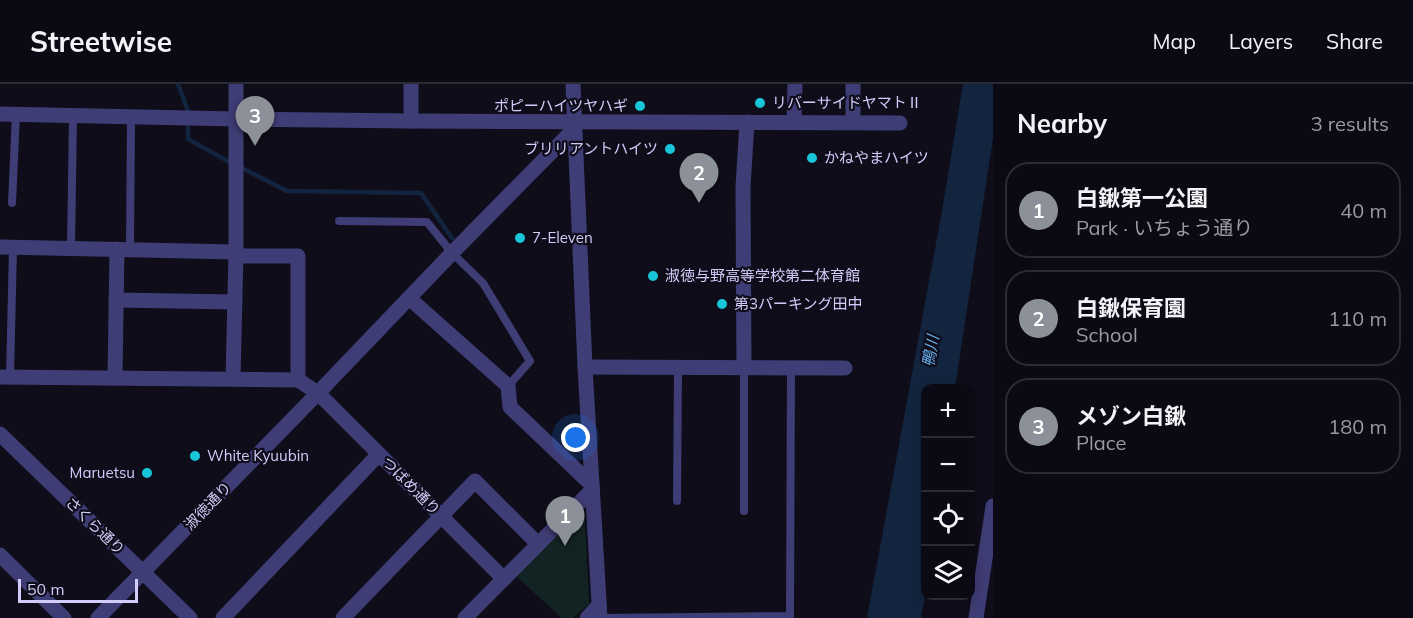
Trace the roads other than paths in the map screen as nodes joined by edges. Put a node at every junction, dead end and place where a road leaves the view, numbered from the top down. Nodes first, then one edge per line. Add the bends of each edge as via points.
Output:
1 (236, 84) edge
2 (411, 84) edge
3 (573, 84) edge
4 (795, 84) edge
5 (853, 84) edge
6 (8, 114) edge
7 (73, 115) junction
8 (131, 117) junction
9 (236, 119) junction
10 (411, 121) junction
11 (747, 122) junction
12 (794, 122) junction
13 (853, 122) junction
14 (900, 123) dead end
15 (575, 125) junction
16 (12, 203) dead end
17 (339, 221) dead end
18 (6, 247) edge
19 (71, 248) junction
20 (124, 250) junction
21 (453, 253) junction
22 (236, 254) junction
23 (409, 298) junction
24 (116, 300) junction
25 (235, 302) junction
26 (585, 367) junction
27 (678, 368) junction
28 (744, 368) junction
29 (791, 368) junction
30 (844, 369) dead end
31 (5, 377) edge
32 (116, 378) junction
33 (232, 380) junction
34 (298, 380) junction
35 (508, 386) junction
36 (318, 393) junction
37 (0, 434) edge
38 (379, 454) junction
39 (592, 487) junction
40 (677, 501) dead end
41 (993, 506) edge
42 (744, 511) dead end
43 (441, 517) junction
44 (538, 544) junction
45 (0, 555) edge
46 (143, 572) junction
47 (504, 579) junction
48 (600, 614) edge
49 (737, 617) edge
50 (64, 618) edge
51 (98, 618) edge
52 (190, 618) edge
53 (223, 618) edge
54 (343, 618) edge
55 (465, 618) edge
56 (586, 618) edge
57 (976, 618) edge

1 - 9 street
2 - 10 street
3 - 15 street
4 - 12 street
5 - 13 street
6 - 7 street
6 - 16 lane
7 - 8 street
7 - 19 lane
8 - 9 street
8 - 20 lane
9 - 10 street
9 - 22 street
10 - 15 street
11 - 12 street
11 - 15 street
11 - 28 street via 743,187
12 - 13 street
13 - 14 street
15 - 21 street, 淑徳通り
15 - 26 street
17 - 21 lane via 427,222
18 - 19 street
18 - 31 lane
19 - 20 street
20 - 22 street
20 - 24 street
21 - 23 street, 淑徳通り
21 - 35 lane via 483,283 530,361
22 - 25 street
22 - 34 street via 298,256
23 - 35 street
23 - 36 street, 淑徳通り
24 - 25 street
24 - 32 street
25 - 33 street
26 - 27 street
26 - 39 street
27 - 28 street
27 - 40 lane
28 - 29 street
28 - 42 lane
29 - 30 street
29 - 49 lane via 790,616
31 - 32 street
32 - 33 street
33 - 34 street
34 - 36 street, つばめ通り
35 - 39 street via 510,407
36 - 38 street, つばめ通り
36 - 46 street, 淑徳通り
37 - 46 street, さくら通り
38 - 43 street, つばめ通り
38 - 53 street
39 - 44 street
39 - 48 street
41 - 57 street
43 - 44 street via 476,481
43 - 47 street, つばめ通り
43 - 54 street
44 - 47 street
45 - 50 street
46 - 51 street, 淑徳通り
46 - 52 street, さくら通り
47 - 55 street
48 - 49 lane
48 - 56 street

